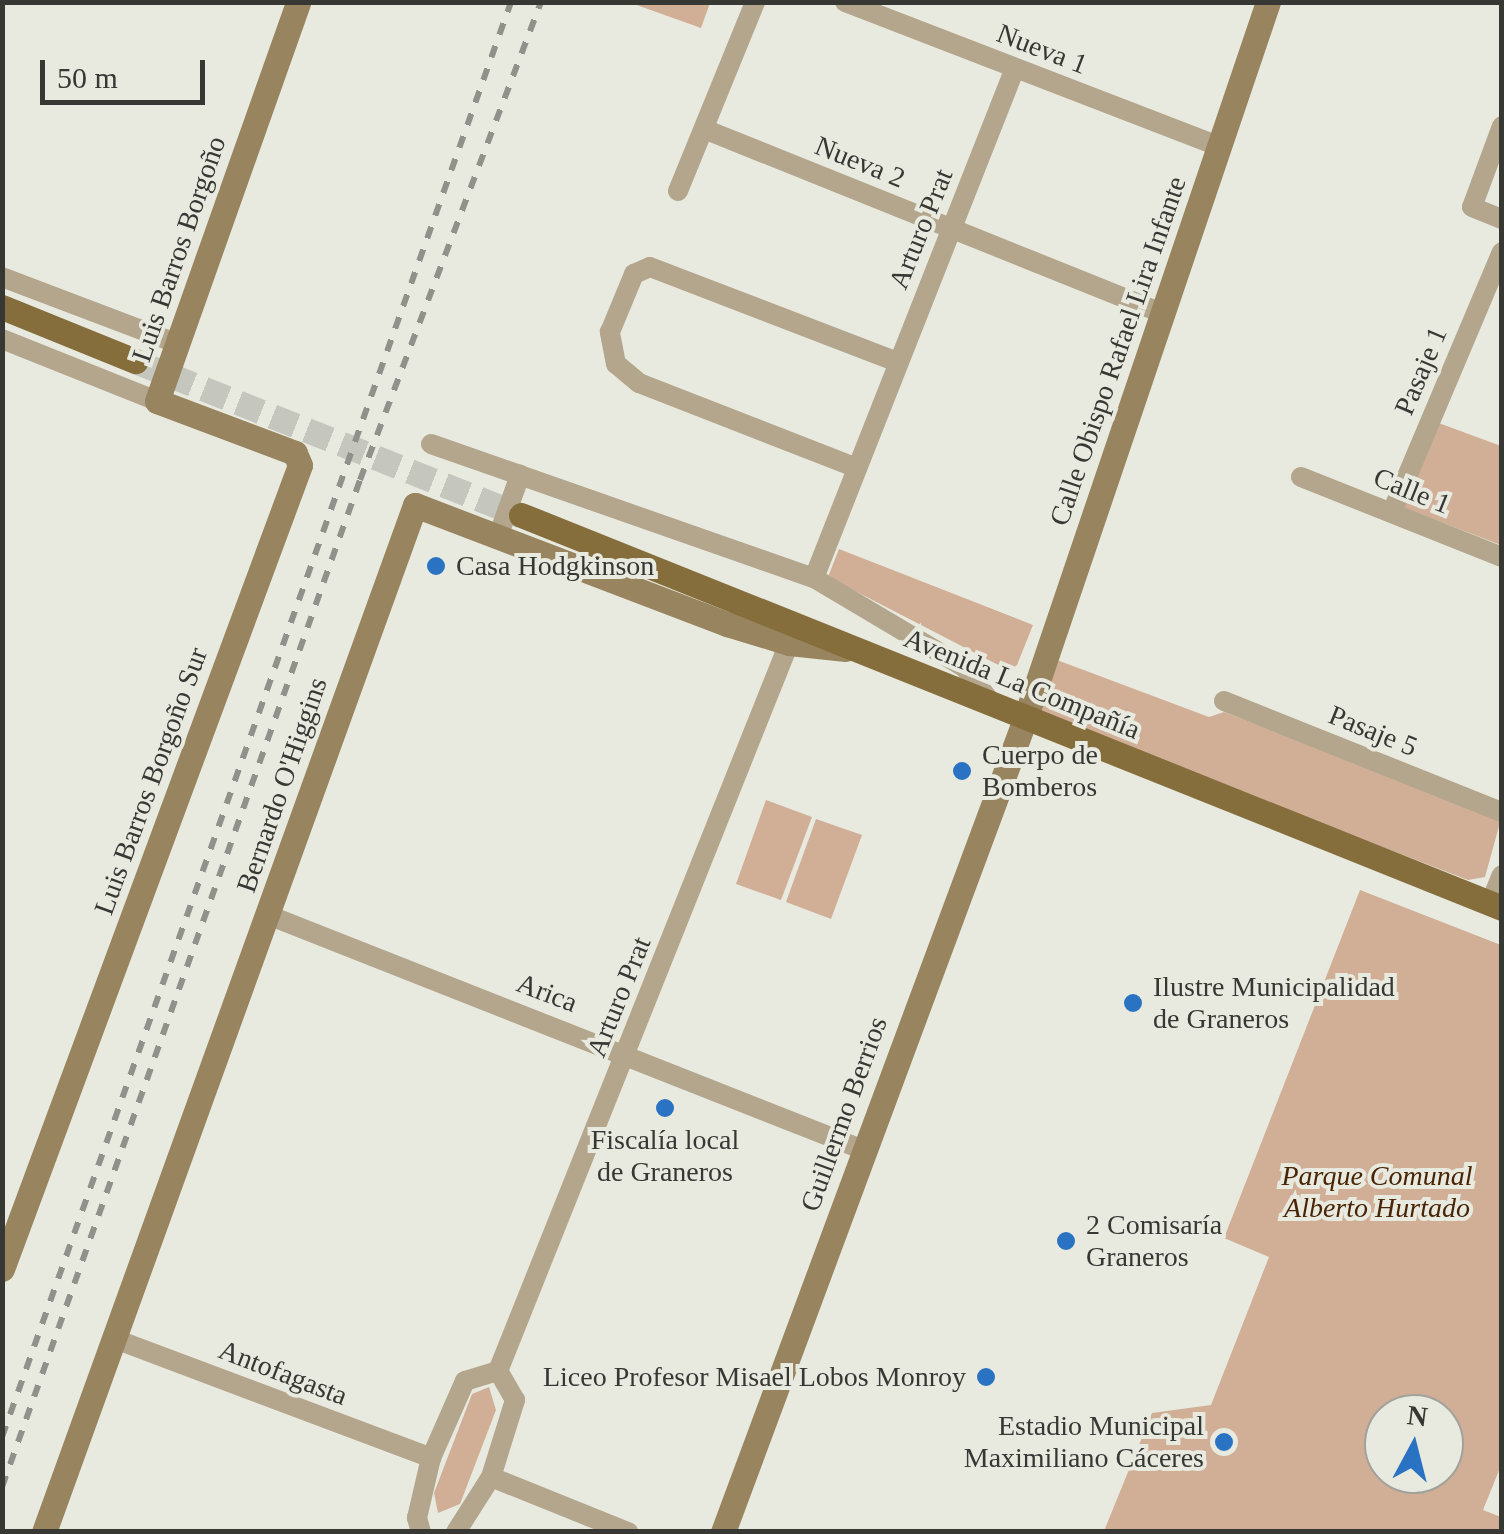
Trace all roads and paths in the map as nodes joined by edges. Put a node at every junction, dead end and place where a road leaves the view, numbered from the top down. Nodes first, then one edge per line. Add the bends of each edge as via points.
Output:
1 (298, 2) edge
2 (755, 2) edge
3 (845, 2) edge
4 (1265, 3) edge
5 (1015, 68) junction
6 (1502, 126) edge
7 (704, 129) junction
8 (1219, 146) junction
9 (678, 192) dead end
10 (1502, 219) edge
11 (951, 229) junction
12 (1502, 252) edge
13 (2, 278) edge
14 (2, 308) edge
15 (1162, 313) junction
16 (2, 339) edge
17 (178, 344) junction
18 (135, 361) tunnel mouth
19 (898, 362) junction
20 (157, 402) junction
21 (431, 444) dead end
22 (857, 468) junction
23 (520, 475) junction
24 (1301, 477) dead end
25 (1392, 512) junction
26 (520, 515) tunnel mouth
27 (499, 534) junction
28 (1502, 556) edge
29 (814, 578) junction
30 (789, 643) junction
31 (862, 651) junction
32 (1224, 702) dead end
33 (994, 707) junction
34 (1025, 719) junction
35 (1502, 812) edge
36 (1502, 875) edge
37 (1496, 906) edge
38 (268, 915) junction
39 (626, 1053) junction
40 (861, 1149) junction
41 (2, 1269) edge
42 (115, 1339) junction
43 (498, 1371) junction
44 (431, 1458) junction
45 (491, 1477) junction
46 (44, 1532) edge
47 (421, 1532) edge
48 (456, 1532) edge
49 (628, 1532) edge
50 (724, 1532) edge

1 - 17 street, Luis Barros Borgoño
2 - 7 street
3 - 5 street, Nueva 1
4 - 8 street, Calle Obispo Rafael Lira Infante
5 - 8 street, Nueva 1
5 - 11 street, Arturo Prat
6 - 10 street via 1472,207
7 - 9 street
7 - 11 street, Nueva 2
8 - 15 street, Calle Obispo Rafael Lira Infante
11 - 15 street, Nueva 2
11 - 19 street, Arturo Prat
12 - 25 street, Pasaje 1
13 - 17 street
14 - 18 main road
15 - 34 street, Calle Obispo Rafael Lira Infante
16 - 20 street
17 - 20 street, Luis Barros Borgoño
19 - 22 street, Arturo Prat
19 - 22 street via 650,268 634,274 610,332 616,364 639,382
20 - 41 street, Luis Barros Borgoño Sur via 294,453 300,465
21 - 23 street
22 - 29 street, Arturo Prat
23 - 27 street
23 - 29 street
24 - 25 street, Calle 1
25 - 28 street, Calle 1
26 - 31 main road, Avenida La Compañía
27 - 30 street, Bernardo O'Higgins
27 - 38 street, Bernardo O'Higgins via 423,504 410,511
29 - 33 street via 964,667
30 - 31 street, Bernardo O'Higgins
30 - 39 street, Arturo Prat
31 - 33 main road, Avenida La Compañía
32 - 35 street, Pasaje 5
33 - 34 main road, Avenida La Compañía
34 - 37 main road, Avenida La Compañía
34 - 40 street, Guillermo Berrios
36 - 37 street
38 - 39 street, Arica
38 - 42 street, Bernardo O'Higgins
39 - 40 street, Arica
39 - 43 street, Arturo Prat
40 - 50 street, Guillermo Berrios
42 - 44 street, Antofagasta
42 - 46 street, Bernardo O'Higgins
43 - 44 street via 465,1380
43 - 45 street via 514,1400
44 - 47 street via 416,1518
45 - 48 street
45 - 49 street

